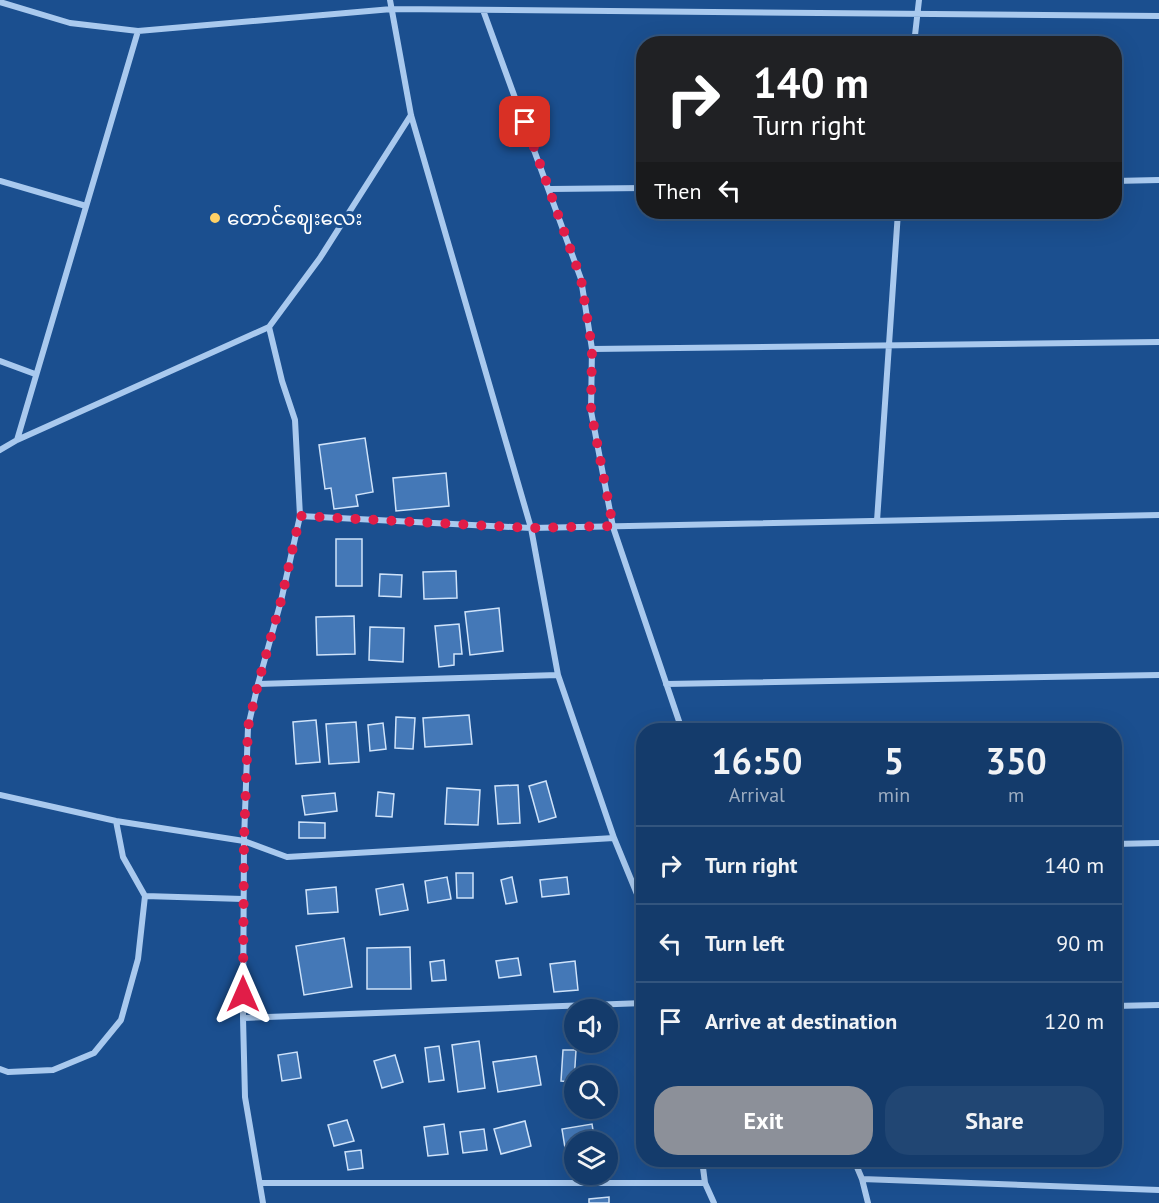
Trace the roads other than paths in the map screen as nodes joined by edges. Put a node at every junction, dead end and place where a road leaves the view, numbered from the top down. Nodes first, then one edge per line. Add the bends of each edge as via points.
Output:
1 (390, 0) edge
2 (919, 0) edge
3 (0, 2) edge
4 (392, 9) junction
5 (483, 10) junction
6 (917, 14) junction
7 (1159, 16) edge
8 (138, 31) junction
9 (915, 36) edge
10 (411, 115) junction
11 (1122, 180) edge
12 (1159, 180) edge
13 (0, 181) edge
14 (636, 188) edge
15 (550, 189) junction
16 (86, 206) junction
17 (898, 219) edge
18 (269, 327) junction
19 (1159, 342) edge
20 (889, 345) junction
21 (592, 348) junction
22 (0, 362) edge
23 (35, 374) junction
24 (17, 440) junction
25 (0, 450) edge
26 (1159, 515) edge
27 (300, 516) junction
28 (877, 521) junction
29 (613, 526) junction
30 (531, 528) junction
31 (558, 675) junction
32 (1159, 675) edge
33 (258, 684) junction
34 (666, 684) junction
35 (680, 723) edge
36 (0, 795) edge
37 (116, 821) junction
38 (614, 838) junction
39 (244, 841) junction
40 (1159, 843) edge
41 (1122, 844) edge
42 (636, 892) edge
43 (145, 896) junction
44 (243, 899) junction
45 (636, 1003) edge
46 (1159, 1005) edge
47 (1122, 1006) edge
48 (243, 1018) junction
49 (0, 1069) edge
50 (703, 1167) edge
51 (857, 1167) edge
52 (862, 1179) junction
53 (261, 1183) junction
54 (705, 1183) junction
55 (1159, 1190) edge
56 (263, 1203) edge
57 (714, 1203) edge
58 (868, 1203) edge

1 - 4 street
2 - 6 street
3 - 8 street via 70,23
4 - 5 street
4 - 8 street
4 - 10 street
5 - 6 street
5 - 15 street
6 - 7 street
6 - 9 street
8 - 16 street
10 - 18 street via 320,258
10 - 30 street
11 - 12 street
13 - 16 street
14 - 15 street
15 - 21 street via 581,279
16 - 23 street
17 - 20 street
18 - 24 street
18 - 27 street via 295,420
19 - 20 street
20 - 21 street
20 - 28 street
21 - 29 street via 591,411
22 - 23 street
23 - 24 street
24 - 25 street
26 - 28 street
27 - 30 street
27 - 33 street
28 - 29 street
29 - 30 street
29 - 34 street
30 - 31 street
31 - 33 street
31 - 38 street
32 - 34 street
33 - 39 street via 248,727
34 - 35 street
36 - 37 street
37 - 39 street
37 - 43 street via 123,857
38 - 39 street via 287,857
38 - 42 street
39 - 44 street
40 - 41 street
43 - 44 street
43 - 49 street via 138,959 121,1020 94,1053 53,1070
44 - 48 street
45 - 48 street
46 - 47 street
48 - 53 street via 245,1097
50 - 54 street
51 - 52 street
52 - 55 street
52 - 58 street
53 - 54 street
53 - 56 street
54 - 57 street

